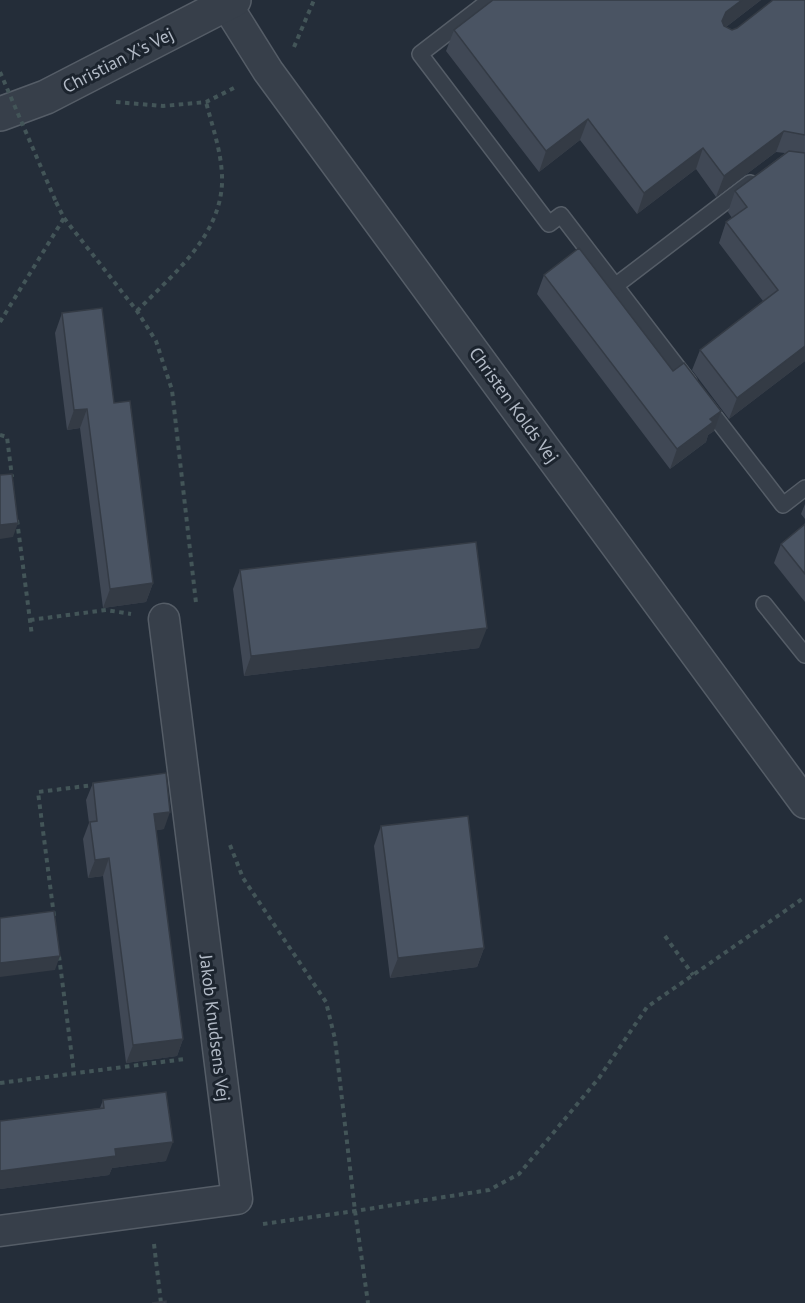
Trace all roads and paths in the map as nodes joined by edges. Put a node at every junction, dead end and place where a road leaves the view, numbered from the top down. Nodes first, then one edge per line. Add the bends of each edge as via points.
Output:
1 (314, 0) edge
2 (490, 0) edge
3 (230, 2) edge
4 (268, 71) junction
5 (0, 72) edge
6 (105, 102) dead end
7 (206, 102) junction
8 (0, 114) edge
9 (761, 175) edge
10 (64, 218) junction
11 (615, 286) junction
12 (137, 311) junction
13 (0, 322) edge
14 (0, 435) edge
15 (12, 483) edge
16 (805, 488) edge
17 (17, 517) edge
18 (764, 604) dead end
19 (197, 615) dead end
20 (164, 619) joint
21 (30, 620) junction
22 (32, 636) dead end
23 (805, 655) edge
24 (105, 783) edge
25 (805, 803) edge
26 (229, 836) dead end
27 (805, 897) edge
28 (54, 921) edge
29 (665, 936) dead end
30 (57, 944) edge
31 (693, 975) junction
32 (219, 1055) junction
33 (74, 1073) junction
34 (0, 1083) edge
35 (355, 1211) junction
36 (0, 1231) edge
37 (153, 1238) dead end
38 (161, 1303) edge
39 (368, 1303) edge

1 - 4 path via 289,60
2 - 11 lane via 420,54 549,224 561,215
3 - 4 street, Christen Kolds Vej
3 - 8 street, Christian X's Vej via 46,97
4 - 7 path
4 - 25 street, Christen Kolds Vej
5 - 10 path, bridge
6 - 7 path via 163,106
7 - 12 path via 222,184 214,219 192,254
9 - 11 lane
10 - 12 path
10 - 13 path
11 - 16 lane via 783,505
12 - 19 path via 156,341 172,390
14 - 15 path via 7,437
17 - 21 path
18 - 23 lane
20 - 21 path via 106,610
20 - 32 street, Jakob Knudsens Vej
21 - 22 path
24 - 28 path via 38,792
26 - 35 path via 243,878 326,1002 335,1039
27 - 31 path
29 - 31 path
30 - 33 path
31 - 35 path via 647,1007 599,1078 519,1174 489,1190
32 - 33 path
32 - 36 street, Jakob Knudsens Vej via 237,1200
33 - 34 path
35 - 39 path
37 - 38 path

